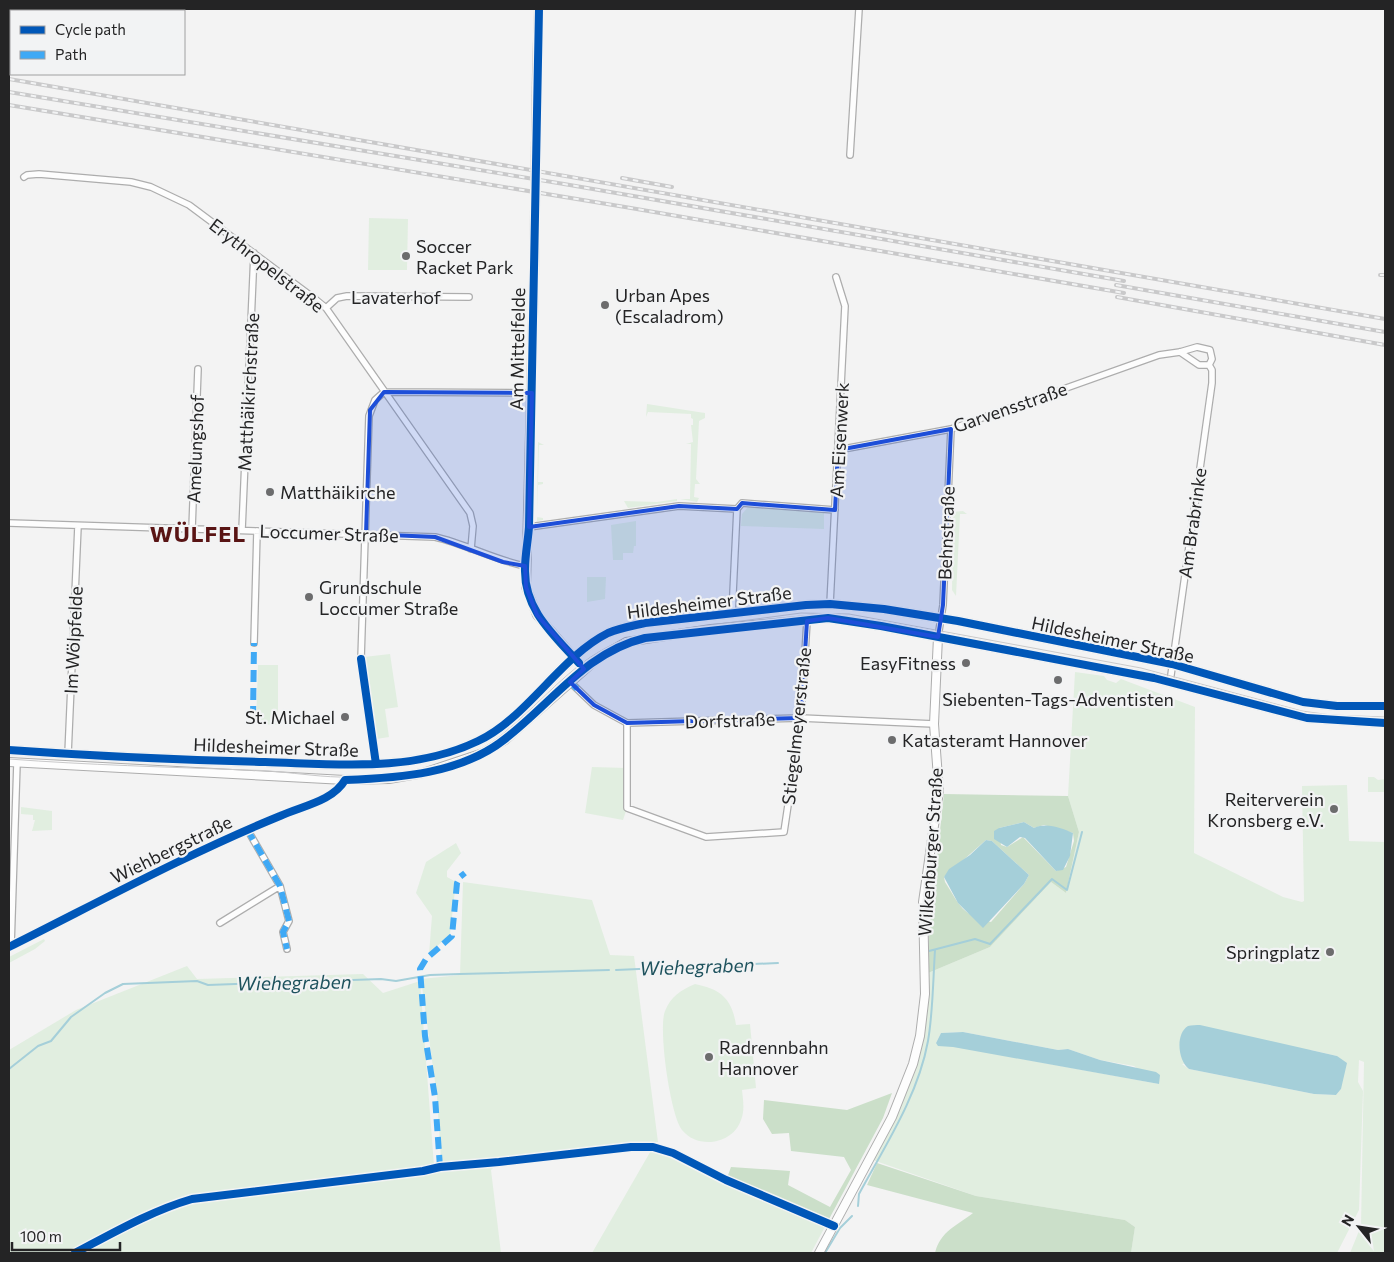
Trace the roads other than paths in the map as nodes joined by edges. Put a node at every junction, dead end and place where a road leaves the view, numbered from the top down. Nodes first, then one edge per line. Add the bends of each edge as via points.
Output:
1 (539, 9) edge
2 (859, 9) edge
3 (850, 156) dead end
4 (24, 177) dead end
5 (254, 253) junction
6 (836, 277) dead end
7 (469, 297) dead end
8 (326, 308) junction
9 (1180, 352) junction
10 (1209, 364) junction
11 (198, 370) dead end
12 (384, 392) junction
13 (532, 393) junction
14 (951, 429) junction
15 (838, 450) junction
16 (737, 509) junction
17 (835, 510) junction
18 (9, 523) edge
19 (78, 526) junction
20 (529, 527) junction
21 (192, 529) junction
22 (242, 530) junction
23 (257, 531) junction
24 (366, 534) junction
25 (471, 549) junction
26 (525, 566) junction
27 (830, 604) junction
28 (732, 614) junction
29 (941, 619) junction
30 (806, 621) junction
31 (938, 637) junction
32 (254, 643) dead end
33 (575, 658) junction
34 (361, 659) dead end
35 (1172, 664) junction
36 (584, 669) junction
37 (570, 682) junction
38 (1170, 682) junction
39 (1385, 706) edge
40 (801, 718) junction
41 (627, 723) junction
42 (1385, 723) edge
43 (934, 724) junction
44 (9, 750) edge
45 (68, 754) junction
46 (13, 763) edge
47 (346, 780) junction
48 (247, 829) junction
49 (280, 886) junction
50 (220, 923) dead end
51 (10, 946) edge
52 (287, 949) dead end
53 (819, 1253) edge

1 - 13 main road, Am Mittelfelde, bridge
2 - 3 street
4 - 5 street, Erythropelstraße via 39,174 131,182 151,187 189,205
5 - 8 street, Erythropelstraße
5 - 22 street, Matthäikirchstraße
6 - 15 street, Am Eisenwerk via 845,306
7 - 8 street, Lavaterhof via 348,296 337,298
8 - 12 street, Erythropelstraße
9 - 10 street via 1199,365
9 - 10 street, Garvensstraße via 1191,347 1206,348 1212,353
9 - 14 street, Garvensstraße via 1158,355
10 - 35 street, Am Brabrinke via 1212,383
11 - 21 street, Amelungshof
12 - 13 street
12 - 24 street via 370,410
12 - 25 street, Erythropelstraße via 470,514 473,526
13 - 20 main road, Am Mittelfelde
14 - 15 street, Garvensstraße
14 - 29 street, Behnstraße
15 - 17 street, Am Eisenwerk
16 - 17 street via 742,503
16 - 20 street via 679,506
16 - 28 street
17 - 27 street, Am Eisenwerk
18 - 19 street, Loccumer Straße
19 - 21 street, Loccumer Straße
19 - 45 street, Im Wölpfelde
20 - 26 main road, Am Mittelfelde
21 - 22 street, Loccumer Straße
22 - 23 street, Loccumer Straße
23 - 24 street, Loccumer Straße
23 - 32 street
24 - 25 street, Loccumer Straße via 435,537
24 - 34 street
25 - 26 street, Loccumer Straße via 503,562
26 - 33 main road, Am Mittelfelde via 526,587 537,615
27 - 28 main road, Hildesheimer Straße
27 - 29 main road, Hildesheimer Straße
28 - 33 main road, Hildesheimer Straße via 617,629
29 - 31 street, Behnstraße
29 - 35 main road, Hildesheimer Straße
30 - 31 main road, Hildesheimer Straße via 828,618
30 - 36 main road, Hildesheimer Straße via 645,638 612,648
30 - 40 street, Stiegelmeyerstraße
31 - 38 main road, Hildesheimer Straße
31 - 43 main road, Wilkenburger Straße
33 - 36 main road, Am Mittelfelde
33 - 45 main road, Hildesheimer Straße via 499,729 462,747 420,760 310,764
35 - 38 street, Am Brabrinke
35 - 39 main road, Hildesheimer Straße via 1303,702
36 - 37 main road, Hildesheimer Straße
37 - 41 street via 594,705
37 - 47 main road, Hildesheimer Straße via 504,740 484,753 423,773 389,779
38 - 42 main road, Hildesheimer Straße via 1306,718
40 - 41 street, Dorfstraße
40 - 41 street, Stiegelmeyerstraße via 784,832 706,837 627,808
40 - 43 street, Dorfstraße
43 - 53 main road, Wilkenburger Straße via 939,791 923,902 925,994 920,1036 910,1073 892,1117
44 - 45 main road, Hildesheimer Straße
46 - 47 main road, Hildesheimer Straße
46 - 51 street
47 - 48 street, Wiehbergstraße via 332,796
48 - 49 street
48 - 51 street, Wiehbergstraße
49 - 50 street
49 - 52 street via 289,921 283,932

